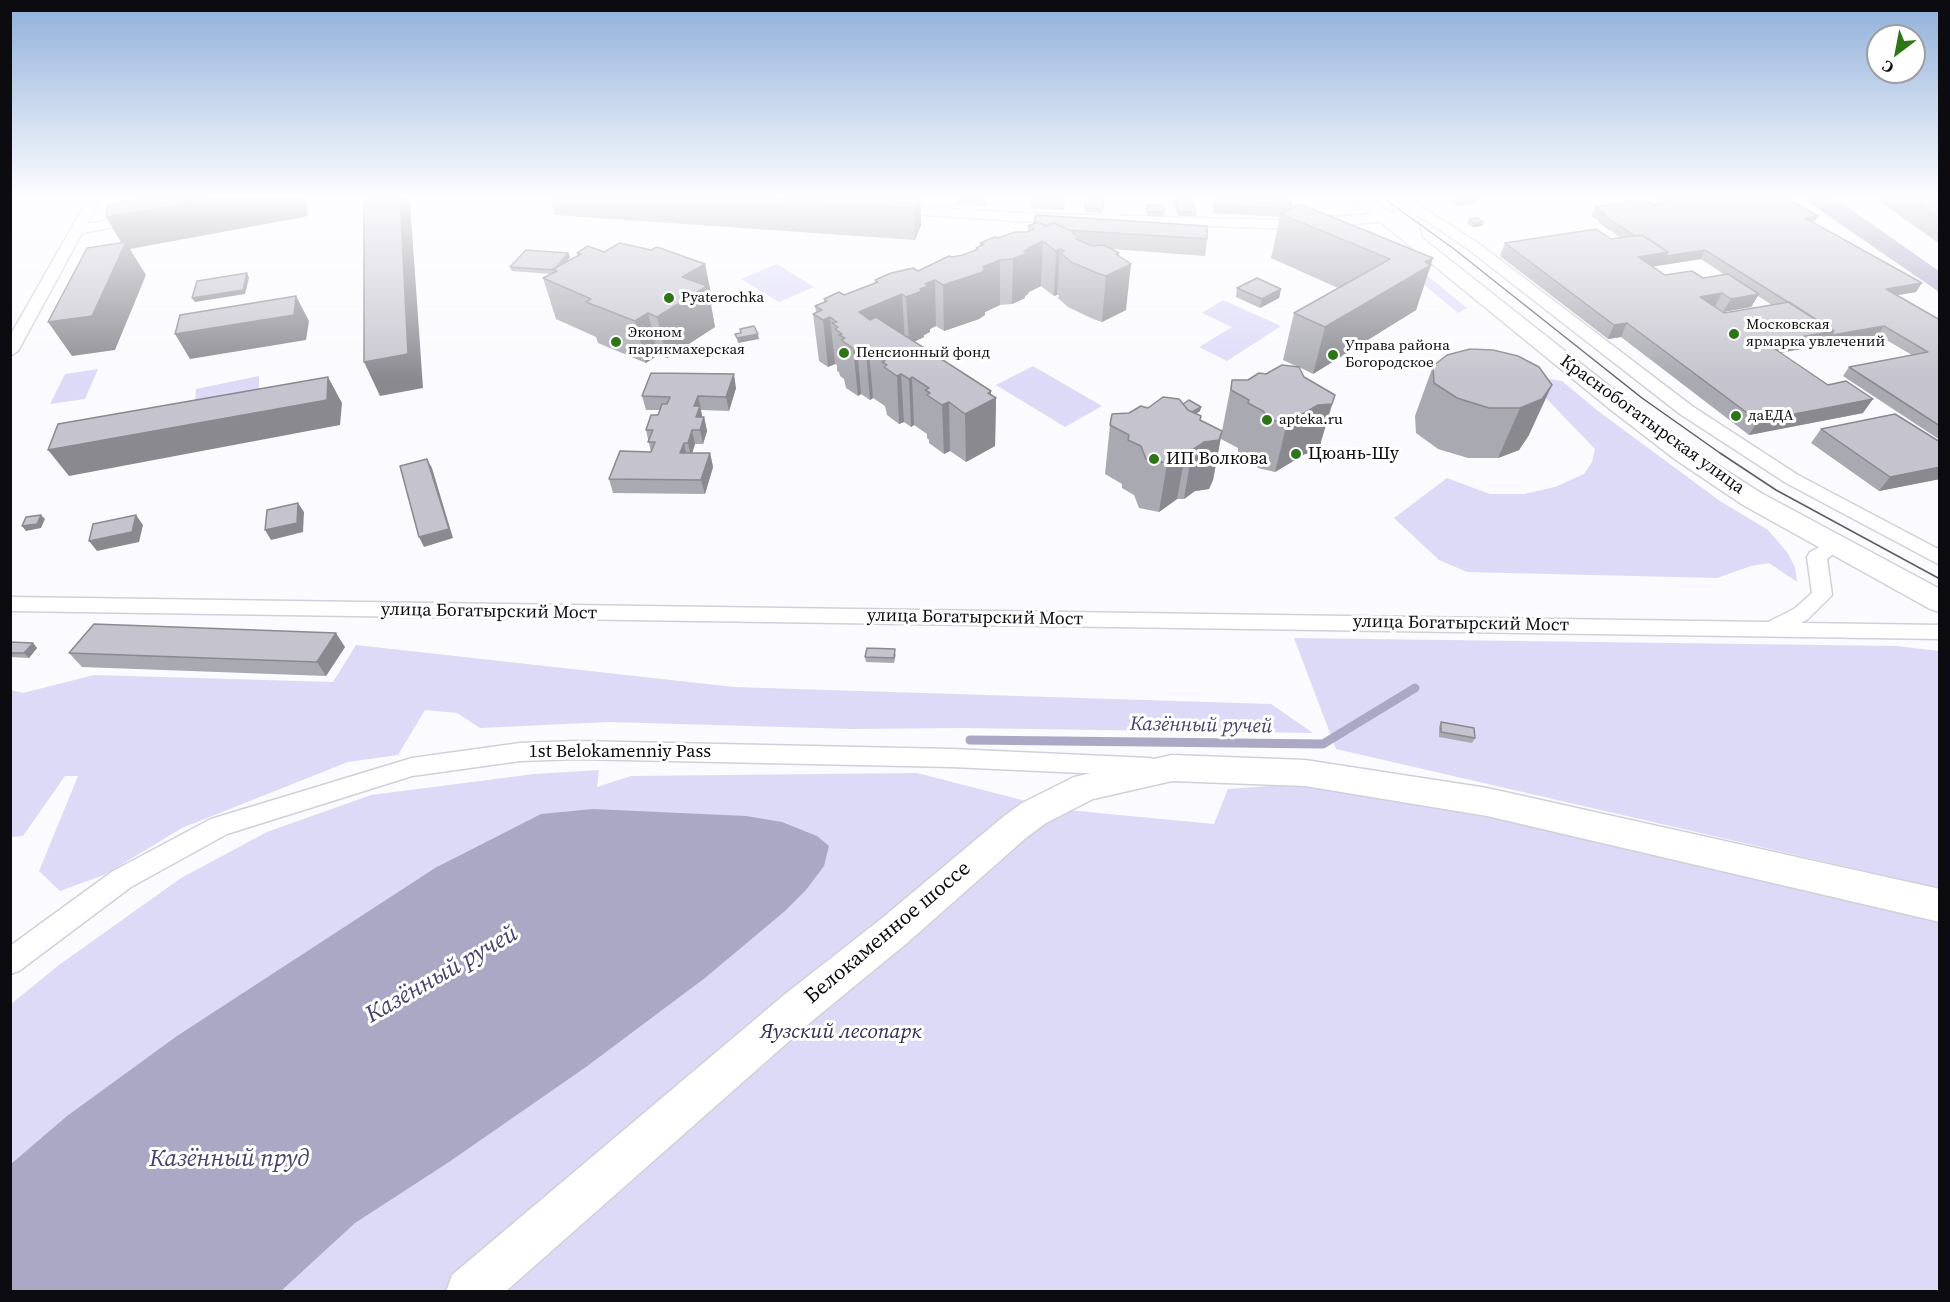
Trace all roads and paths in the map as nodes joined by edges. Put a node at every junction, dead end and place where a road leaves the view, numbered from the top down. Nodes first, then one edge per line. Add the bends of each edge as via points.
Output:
1 (61, 258) edge
2 (1436, 258) edge
3 (1488, 258) edge
4 (10, 351) edge
5 (1835, 545) junction
6 (1940, 560) edge
7 (1940, 602) edge
8 (10, 604) edge
9 (1772, 628) junction
10 (1940, 632) edge
11 (1172, 768) junction
12 (1940, 906) edge
13 (10, 962) edge
14 (469, 1292) edge

1 - 4 street
2 - 5 street, Краснобогатырская улица via 1685,455 1752,499
3 - 6 street via 1686,410 1792,479
5 - 7 street, Краснобогатырская улица
5 - 9 street via 1817,557 1822,595 1801,614
8 - 9 street, улица Богатырский Мост
9 - 10 street, улица Богатырский Мост
11 - 12 street via 1305,773 1487,802
11 - 13 street, 1st Belokamenniy Pass via 577,750 520,752 412,766 220,826 122,879
11 - 14 street, Белокаменное шоссе via 1086,787 1015,827

